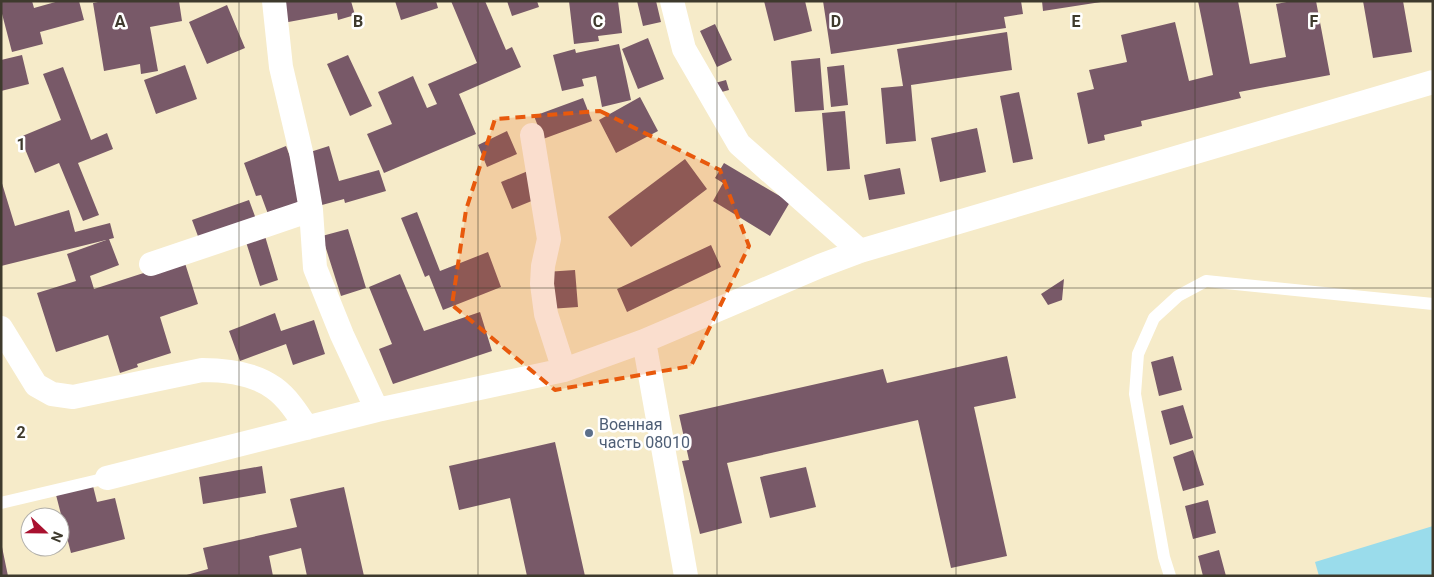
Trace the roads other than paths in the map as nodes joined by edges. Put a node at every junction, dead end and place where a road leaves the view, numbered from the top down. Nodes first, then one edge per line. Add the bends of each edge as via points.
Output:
1 (274, 1) edge
2 (672, 1) edge
3 (1433, 82) edge
4 (532, 135) dead end
5 (312, 210) junction
6 (860, 251) junction
7 (152, 264) dead end
8 (1433, 304) edge
9 (1, 328) edge
10 (644, 341) junction
11 (564, 370) junction
12 (377, 410) junction
13 (307, 428) junction
14 (107, 478) joint
15 (1, 503) edge
16 (686, 576) edge
17 (1170, 576) edge

1 - 5 street via 281,67
2 - 6 street via 684,49 739,144
3 - 6 street
4 - 11 street via 549,239 543,266 544,304
5 - 7 street
5 - 12 street via 315,268
6 - 10 street
8 - 17 lane via 1206,281 1178,296 1154,318 1138,354 1134,394
9 - 13 street via 36,385 52,394 73,397 202,370 223,370 255,378 274,388 294,408
10 - 11 street
10 - 16 street
11 - 12 street
12 - 13 street
13 - 14 street
14 - 15 lane

